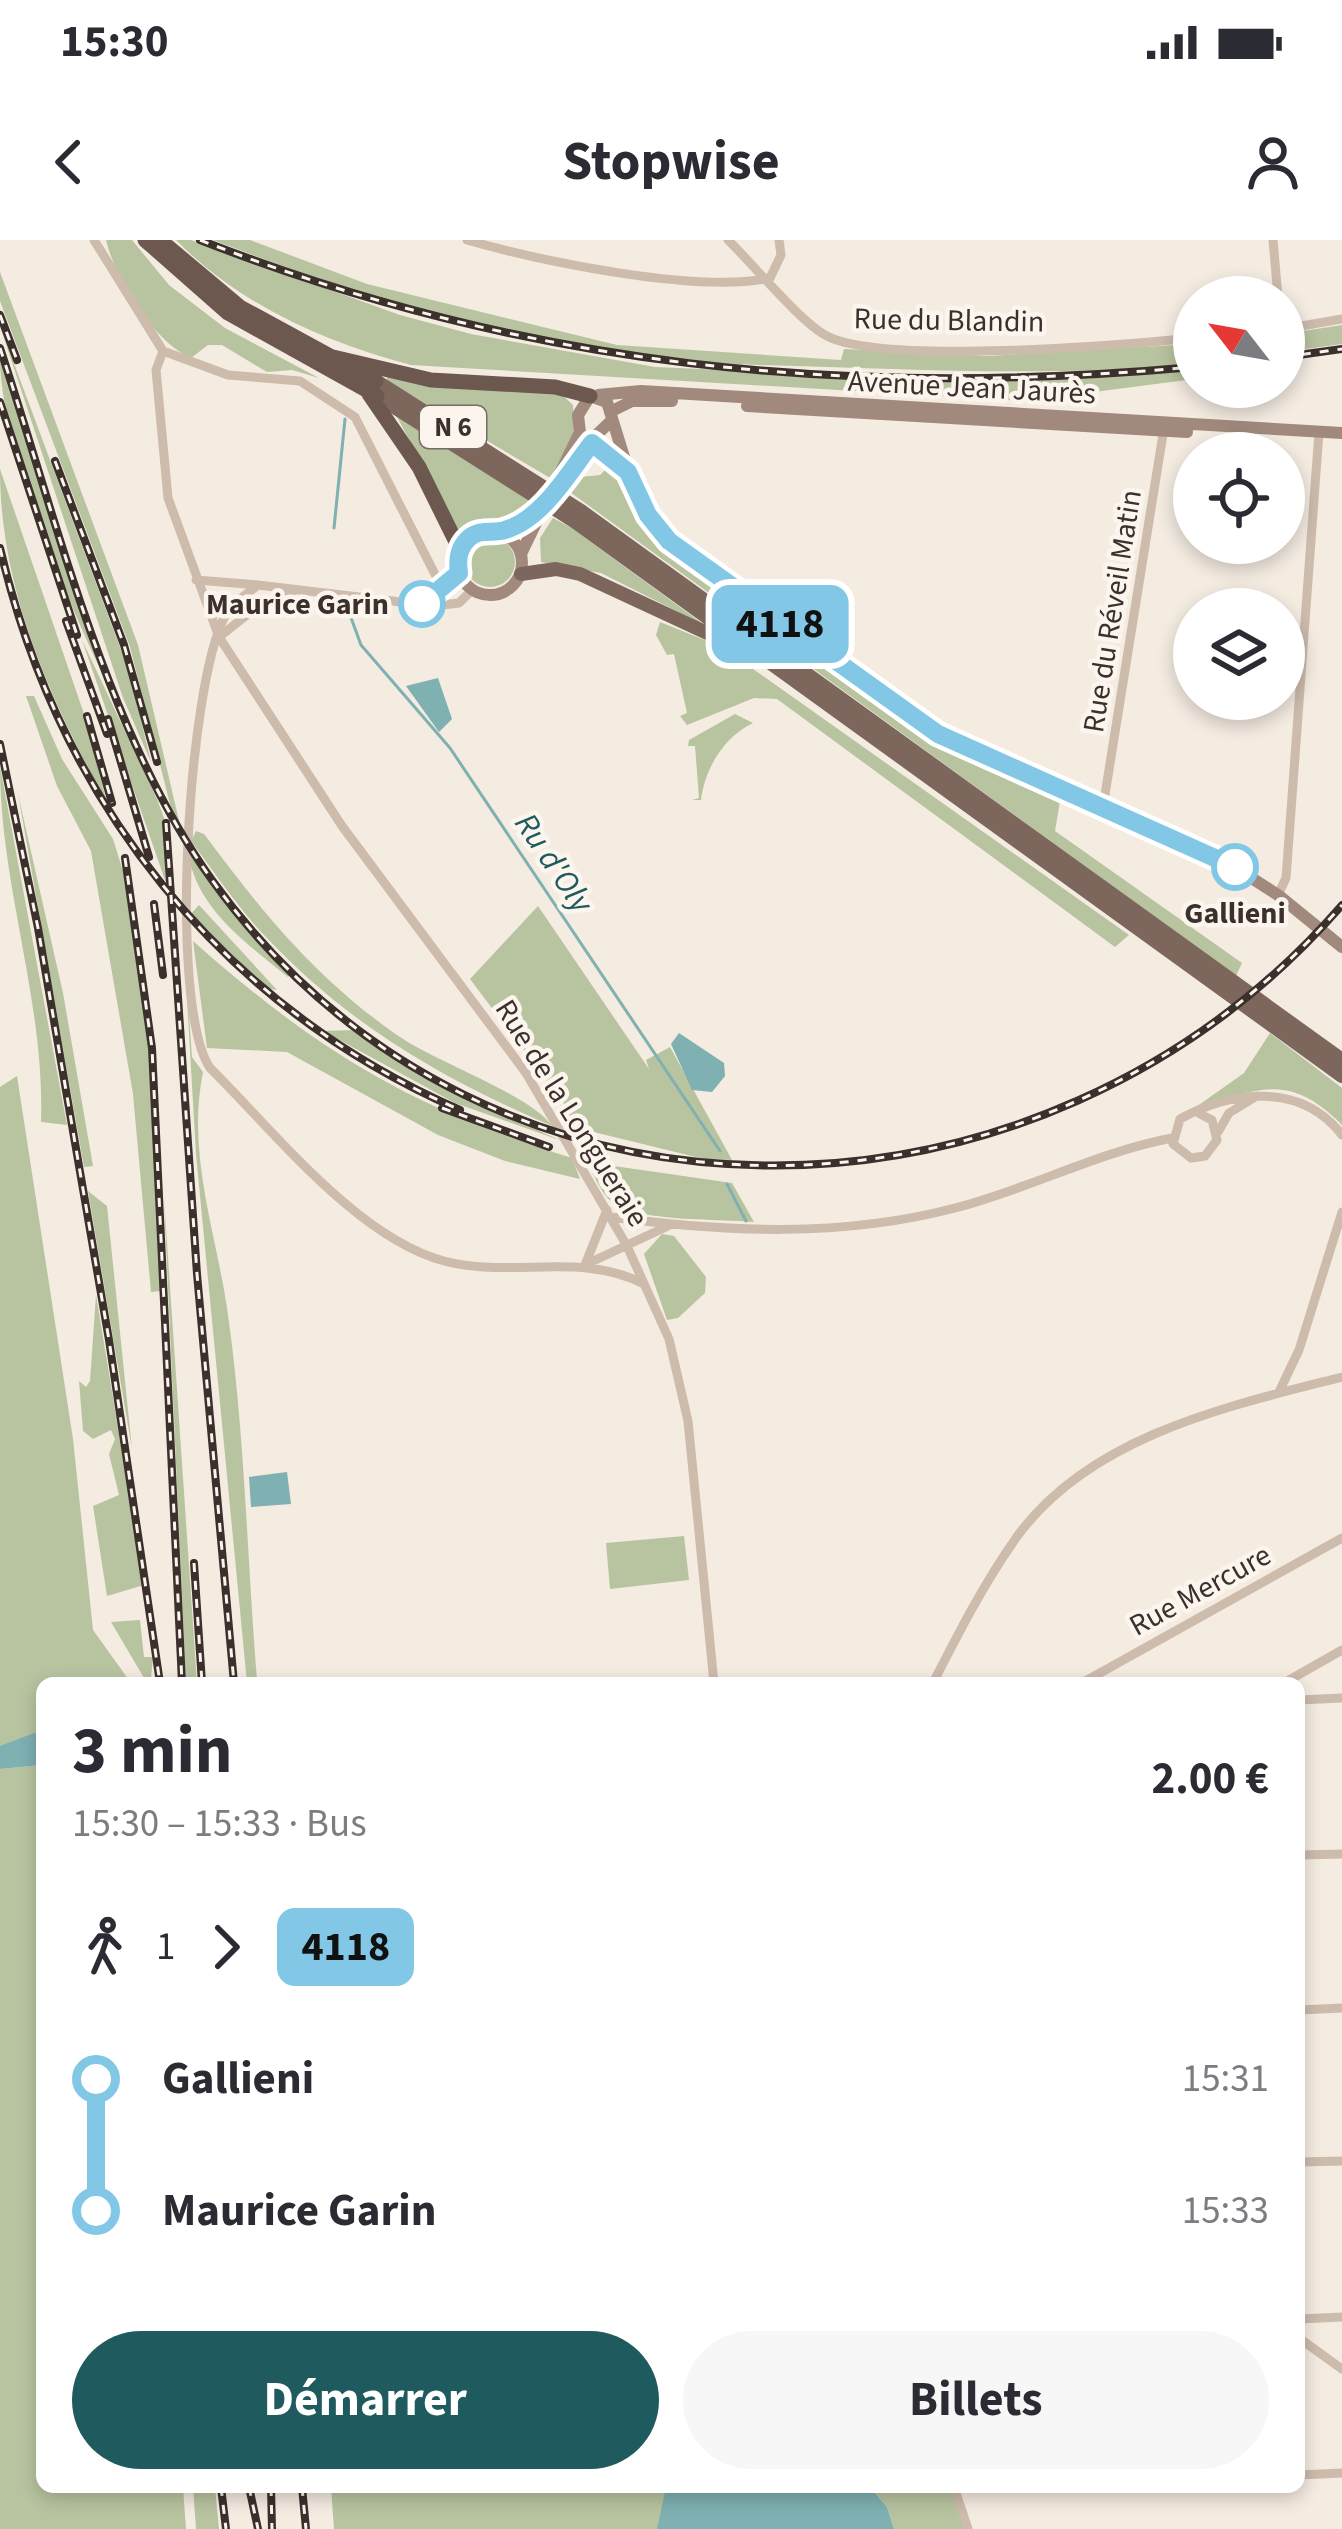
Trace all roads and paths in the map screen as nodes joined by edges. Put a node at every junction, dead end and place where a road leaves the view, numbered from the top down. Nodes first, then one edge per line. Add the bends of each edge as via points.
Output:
1 (94, 240) edge
2 (145, 240) edge
3 (160, 240) edge
4 (466, 240) edge
5 (728, 240) edge
6 (779, 240) edge
7 (1273, 240) edge
8 (170, 258) junction
9 (1276, 276) edge
10 (770, 278) junction
11 (1342, 319) edge
12 (1305, 325) edge
13 (1173, 339) edge
14 (163, 351) junction
15 (333, 357) junction
16 (374, 390) junction
17 (594, 396) junction
18 (610, 417) junction
19 (1164, 426) junction
20 (580, 433) junction
21 (1319, 436) junction
22 (1342, 437) edge
23 (592, 443) junction
24 (604, 456) junction
25 (581, 458) junction
26 (628, 472) junction
27 (563, 476) junction
28 (538, 512) junction
29 (578, 516) junction
30 (502, 532) junction
31 (460, 550) junction
32 (521, 554) junction
33 (459, 573) junction
34 (520, 574) junction
35 (196, 580) junction
36 (258, 585) junction
37 (442, 588) junction
38 (296, 590) junction
39 (472, 590) junction
40 (422, 604) junction
41 (219, 637) junction
42 (770, 664) junction
43 (1103, 808) junction
44 (1278, 895) junction
45 (1342, 947) edge
46 (1342, 1060) edge
47 (1342, 1076) edge
48 (1262, 1094) junction
49 (1200, 1114) junction
50 (1217, 1133) junction
51 (1342, 1135) edge
52 (1172, 1138) junction
53 (608, 1214) junction
54 (1342, 1214) edge
55 (670, 1225) junction
56 (627, 1246) junction
57 (585, 1265) junction
58 (644, 1284) junction
59 (1299, 1350) junction
60 (1342, 1377) edge
61 (1308, 1386) junction
62 (1276, 1396) junction
63 (1342, 1538) edge
64 (1342, 1650) edge
65 (713, 1677) edge
66 (936, 1677) edge
67 (1093, 1677) edge
68 (1294, 1677) edge
69 (1342, 1699) edge
70 (1305, 1700) edge
71 (1342, 1854) edge
72 (1305, 1855) edge
73 (1342, 2008) edge
74 (1305, 2010) edge
75 (1342, 2161) edge
76 (1305, 2162) edge
77 (1342, 2318) edge
78 (1305, 2319) edge
79 (1305, 2342) edge
80 (1342, 2369) edge
81 (1342, 2473) edge
82 (1305, 2474) edge
83 (956, 2493) edge
84 (968, 2529) edge

1 - 14 street
2 - 8 highway, N 6
3 - 8 highway, N 6
4 - 10 street via 673,277 742,284
5 - 10 street, Rue du Blandin
6 - 10 street
7 - 9 street
8 - 15 highway, N 6
8 - 16 highway, N 6 via 228,313
10 - 13 street, Rue du Blandin via 820,333 861,346
11 - 12 street
14 - 35 street, Rue de la Longueraie via 156,370 168,498
14 - 37 street via 228,375 300,381 355,417
15 - 16 highway, N 6
15 - 17 highway via 431,380
16 - 29 main road, N 6
16 - 31 highway
17 - 18 main road
17 - 19 main road, Avenue Jean Jaurès via 641,391
17 - 20 main road via 578,415
18 - 19 main road via 632,401 655,400
18 - 23 main road
18 - 26 main road
19 - 21 main road
19 - 43 street, Rue du Réveil Matin
20 - 23 main road
20 - 27 main road
21 - 22 main road
21 - 44 street via 1286,878
23 - 24 main road
23 - 25 main road
24 - 25 main road
24 - 26 main road
25 - 27 main road
26 - 43 main road via 669,541 906,715 983,758
27 - 28 main road
28 - 30 main road
28 - 32 main road
29 - 42 main road, N 6
29 - 46 main road, N 6
30 - 31 main road via 482,531
30 - 32 main road
31 - 33 main road
32 - 34 main road
33 - 37 street
33 - 39 main road
34 - 39 main road via 503,592
34 - 42 main road via 580,574
35 - 36 street
35 - 41 street, Rue de la Longueraie
36 - 38 street
36 - 41 street via 224,616
37 - 40 street
38 - 40 street
38 - 41 street via 262,603
39 - 40 street via 459,603
41 - 53 street, Rue de la Longueraie via 342,826 526,1073
41 - 57 street via 184,830 197,1036 210,1068 368,1223 406,1245 466,1264
42 - 47 main road, N 6
43 - 44 main road via 1225,861
44 - 45 main road
48 - 49 street
48 - 50 street via 1229,1113
48 - 51 street via 1329,1118
49 - 50 street
49 - 52 street via 1180,1119
50 - 52 street via 1211,1152 1198,1159 1179,1153
52 - 55 street via 931,1213 778,1233
53 - 55 street
53 - 56 street, Rue de la Longueraie
53 - 57 street
54 - 59 street
55 - 56 street
56 - 57 street
56 - 58 street, Rue de la Longueraie
57 - 58 street
58 - 65 street, Rue de la Longueraie via 669,1339 688,1421
59 - 61 street
59 - 62 street
60 - 61 street
61 - 62 street
62 - 66 street via 1164,1430 1084,1470 1017,1535
63 - 67 street, Rue Mercure
64 - 68 street
69 - 70 street
71 - 72 street
73 - 74 street
75 - 76 street
77 - 78 street
79 - 80 street
81 - 82 street
83 - 84 street

